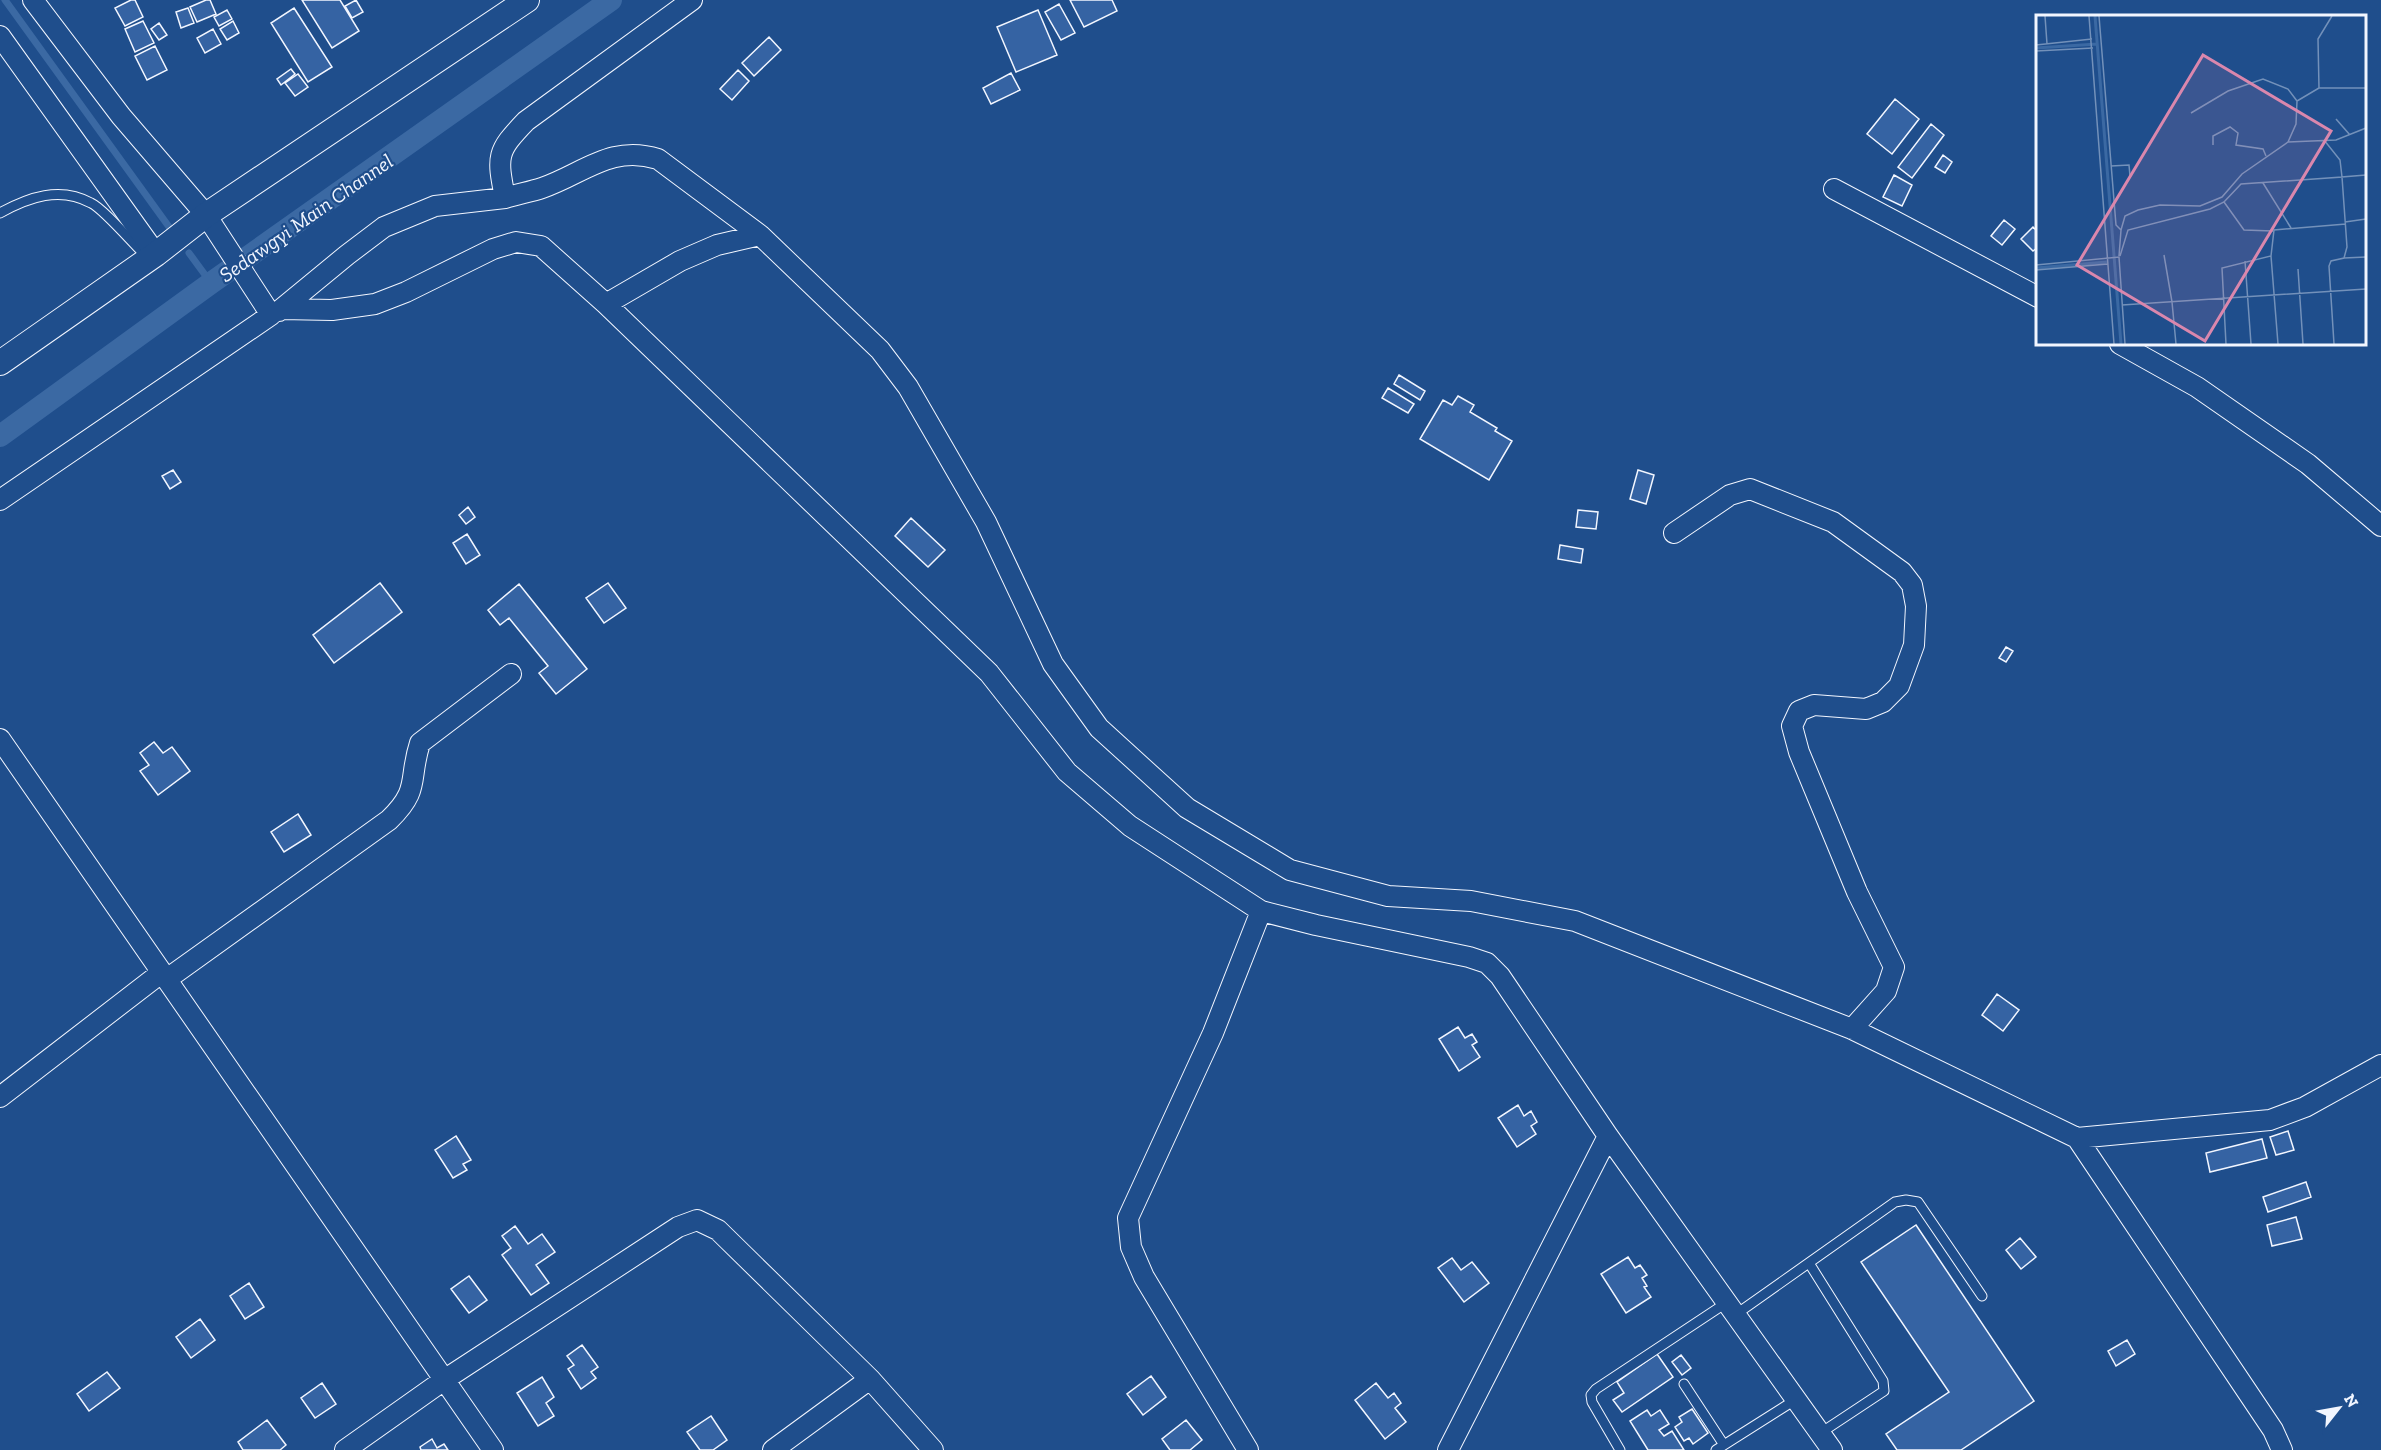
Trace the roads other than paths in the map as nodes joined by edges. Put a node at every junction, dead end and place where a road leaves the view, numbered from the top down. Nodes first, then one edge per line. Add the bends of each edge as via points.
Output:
1 (33, 0) edge
2 (527, 0) edge
3 (692, 0) edge
4 (0, 36) edge
5 (1834, 189) dead end
6 (505, 198) junction
7 (0, 213) edge
8 (211, 222) junction
9 (760, 235) junction
10 (153, 257) junction
11 (2036, 296) edge
12 (606, 304) junction
13 (277, 312) junction
14 (2122, 345) edge
15 (0, 363) edge
16 (0, 500) edge
17 (2381, 526) edge
18 (1674, 533) dead end
19 (511, 674) dead end
20 (0, 738) edge
21 (1261, 911) junction
22 (164, 976) junction
23 (1852, 1029) junction
24 (2381, 1065) edge
25 (0, 1097) edge
26 (1608, 1136) junction
27 (2077, 1138) junction
28 (1809, 1263) junction
29 (1982, 1296) dead end
30 (1730, 1309) junction
31 (870, 1379) junction
32 (444, 1380) junction
33 (1684, 1384) dead end
34 (1795, 1400) junction
35 (2273, 1430) junction
36 (1819, 1434) junction
37 (1720, 1448) edge
38 (345, 1450) edge
39 (493, 1450) edge
40 (773, 1450) edge
41 (933, 1450) edge
42 (1248, 1450) edge
43 (1449, 1450) edge
44 (1620, 1450) edge
45 (1832, 1450) edge
46 (2265, 1450) edge
47 (2282, 1450) edge

1 - 8 street via 121,116
2 - 8 street
3 - 6 street via 526,121 508,140 498,163
4 - 10 street
5 - 11 street
6 - 9 street via 543,188 611,156 642,154 658,159
6 - 13 street via 435,206 384,227
7 - 10 lane via 24,200 58,193 92,203
8 - 10 street
8 - 13 street via 258,294
9 - 12 street via 717,245 680,261
9 - 23 street via 880,350 908,387 986,522 1053,664 1099,728 1187,808 1290,870 1388,896 1471,901 1575,921
10 - 15 street
12 - 13 street via 541,246 516,242 375,304
12 - 21 street via 989,673 1067,771 1130,826
13 - 16 street
14 - 17 street via 2207,393 2308,464
18 - 23 street via 1730,495 1750,489 1833,522 1902,572 1912,585 1916,606 1914,645 1899,686 1883,702 1866,708 1814,705 1799,711 1792,726 1857,892 1894,967 1886,991
19 - 22 street via 420,743 412,791 404,806 389,820
20 - 22 street
21 - 26 street via 1487,963 1500,976
21 - 42 street via 1214,1033 1128,1218 1131,1247 1144,1276
22 - 25 street
22 - 32 street
23 - 27 street
24 - 27 street via 2306,1107 2270,1120
26 - 30 street
26 - 43 street
27 - 35 street
28 - 29 lane via 1895,1202 1918,1202
28 - 30 lane
28 - 36 lane via 1883,1382 1884,1391
30 - 34 street
30 - 44 lane via 1591,1395
31 - 32 street via 718,1230 697,1220 678,1227
31 - 40 street
31 - 41 street
32 - 38 street
32 - 39 street
33 - 37 lane
34 - 36 street
34 - 37 lane
35 - 46 street
35 - 47 street
36 - 45 street

